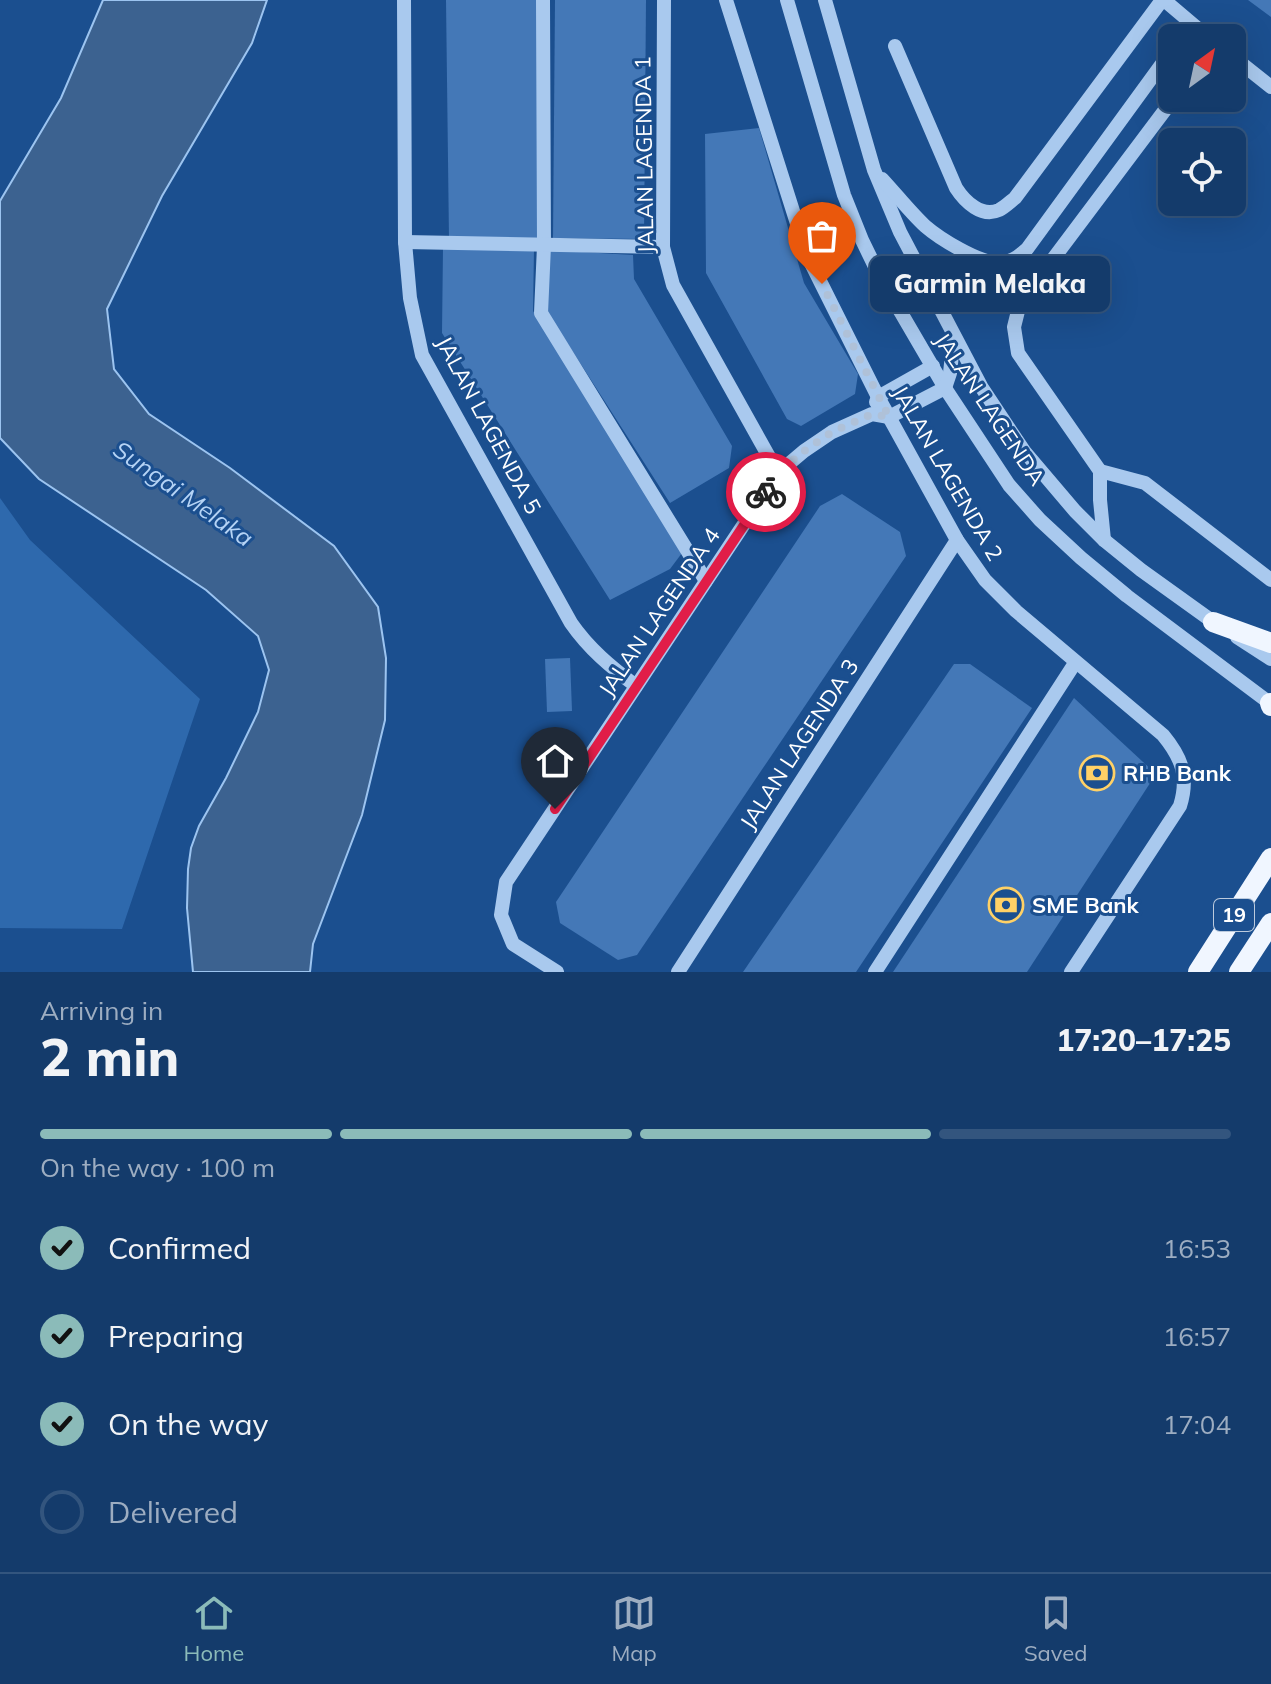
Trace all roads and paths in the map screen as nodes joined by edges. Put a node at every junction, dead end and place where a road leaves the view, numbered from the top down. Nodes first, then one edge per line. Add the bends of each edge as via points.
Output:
1 (404, 0) edge
2 (543, 0) edge
3 (664, 0) edge
4 (726, 0) edge
5 (787, 0) edge
6 (825, 0) edge
7 (1163, 0) edge
8 (1191, 24) edge
9 (895, 46) dead end
10 (1246, 67) edge
11 (1158, 69) edge
12 (1271, 87) edge
13 (1163, 112) edge
14 (874, 170) junction
15 (405, 242) junction
16 (544, 246) junction
17 (663, 247) junction
18 (954, 336) junction
19 (933, 366) junction
20 (950, 373) junction
21 (945, 388) junction
22 (982, 388) junction
23 (878, 397) junction
24 (872, 414) junction
25 (889, 417) junction
26 (1100, 471) junction
27 (778, 473) junction
28 (957, 540) junction
29 (1104, 540) junction
30 (1271, 580) edge
31 (706, 581) junction
32 (1213, 622) junction
33 (1271, 643) edge
34 (1271, 659) edge
35 (1075, 663) junction
36 (636, 686) junction
37 (1271, 704) edge
38 (1271, 858) edge
39 (1271, 923) edge
40 (557, 972) edge
41 (678, 972) edge
42 (875, 972) edge
43 (1071, 972) edge
44 (1198, 972) edge
45 (1239, 972) edge

1 - 15 street, JALAN LAGENDA 5
2 - 16 street
3 - 17 street, JALAN LAGENDA 1
4 - 23 street, JALAN LAGENDA 2 via 807,255
5 - 19 street, JALAN LAGENDA via 844,195 879,275
6 - 14 street, JALAN LAGENDA
7 - 8 street
7 - 9 street via 1015,198 999,210 976,209 962,198
10 - 12 street
11 - 14 street via 1014,260 982,259 926,228
13 - 26 street via 1020,303 1014,327 1018,353
14 - 18 street, JALAN LAGENDA
15 - 16 street
15 - 36 street, JALAN LAGENDA 5 via 422,355 571,623 602,660
16 - 17 street
16 - 31 street via 541,313
17 - 27 street, JALAN LAGENDA 1 via 673,285
18 - 20 street
18 - 22 street, JALAN LAGENDA
19 - 20 street
19 - 21 street, JALAN LAGENDA
19 - 23 street
20 - 21 street
20 - 22 street
21 - 25 street
21 - 37 street, JALAN LAGENDA via 1009,485 1040,520 1127,596
22 - 29 street, JALAN LAGENDA via 1024,451
23 - 24 street
23 - 25 street, JALAN LAGENDA 2
24 - 25 street
24 - 27 street, JALAN LAGENDA 4 via 832,432
25 - 28 street, JALAN LAGENDA 2
26 - 29 street
26 - 30 street via 1145,483
27 - 31 street, JALAN LAGENDA 4
28 - 35 street, JALAN LAGENDA 2 via 985,580
28 - 41 street, JALAN LAGENDA 3
29 - 32 street, JALAN LAGENDA
31 - 36 street, JALAN LAGENDA 4
32 - 33 main road
32 - 34 street, JALAN LAGENDA
35 - 42 street
35 - 43 street, JALAN LAGENDA 2 via 1163,735 1182,768 1185,789 1180,806
36 - 40 street, JALAN LAGENDA 4 via 506,882 501,915 513,944
38 - 44 main road, 19
39 - 45 main road, 19

